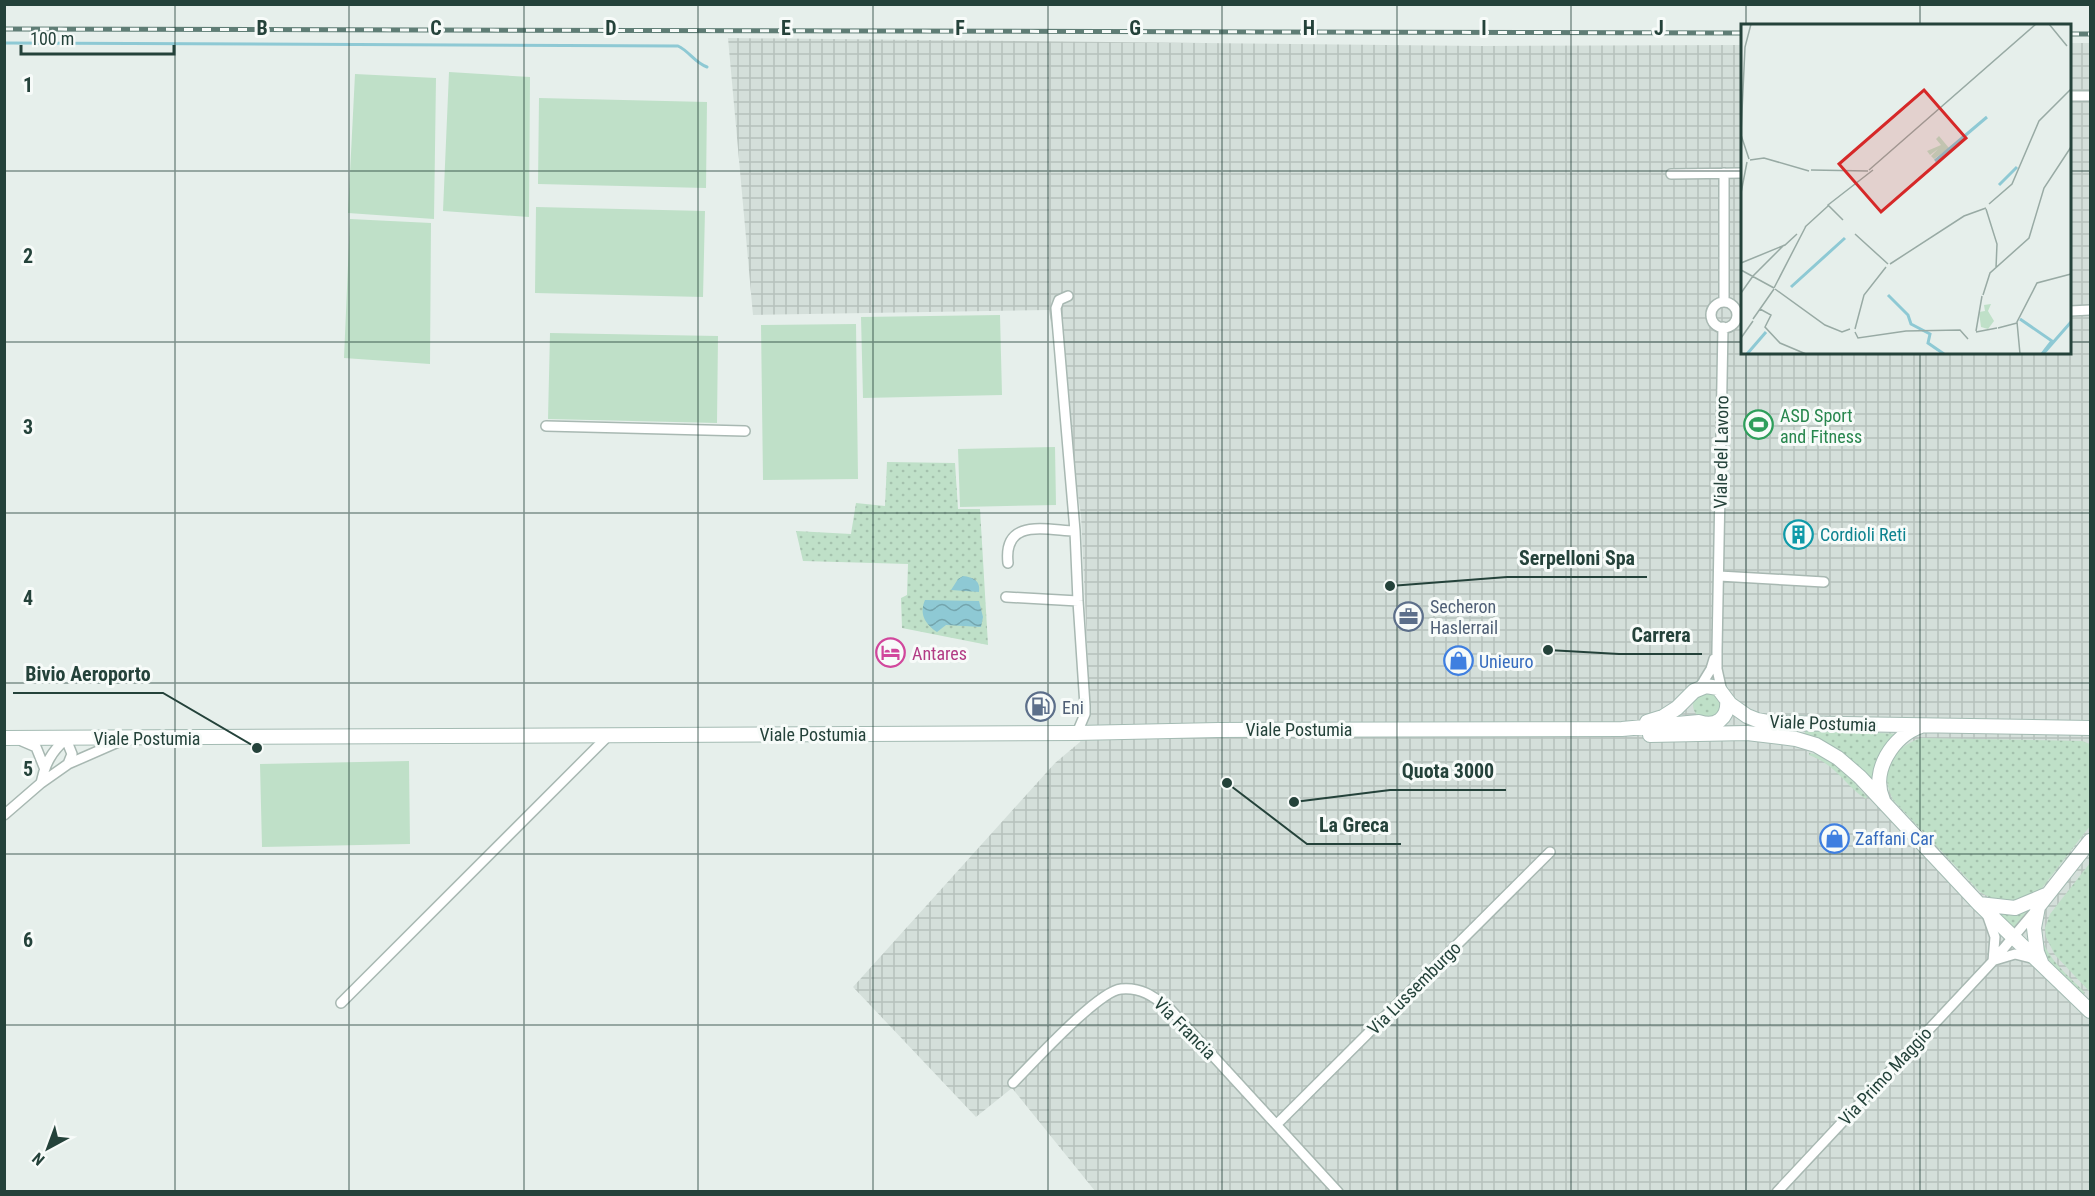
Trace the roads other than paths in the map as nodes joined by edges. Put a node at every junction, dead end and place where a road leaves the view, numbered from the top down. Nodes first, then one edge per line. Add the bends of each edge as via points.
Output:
1 (2071, 96) edge
2 (2091, 96) edge
3 (1724, 173) junction
4 (1741, 173) edge
5 (1671, 174) dead end
6 (1068, 296) dead end
7 (1724, 302) junction
8 (2091, 310) edge
9 (2071, 311) edge
10 (1740, 314) edge
11 (1724, 327) junction
12 (546, 426) dead end
13 (746, 430) dead end
14 (1075, 531) junction
15 (1008, 563) dead end
16 (1719, 576) junction
17 (1824, 582) dead end
18 (1006, 597) dead end
19 (1078, 601) junction
20 (1717, 651) junction
21 (1695, 692) junction
22 (1725, 696) junction
23 (1699, 722) junction
24 (1716, 723) junction
25 (1925, 725) junction
26 (1622, 729) junction
27 (2086, 729) edge
28 (1077, 733) junction
29 (1746, 733) junction
30 (609, 735) junction
31 (9, 738) edge
32 (129, 738) junction
33 (66, 739) junction
34 (68, 764) junction
35 (44, 767) junction
36 (41, 783) junction
37 (1885, 804) junction
38 (4, 815) edge
39 (2091, 841) edge
40 (1550, 852) dead end
41 (2042, 901) junction
42 (1979, 904) junction
43 (2014, 938) junction
44 (1993, 961) junction
45 (2042, 964) junction
46 (340, 1003) dead end
47 (2091, 1011) edge
48 (1013, 1083) dead end
49 (1277, 1124) junction
50 (1338, 1191) edge
51 (1777, 1191) edge

1 - 2 street
3 - 4 street
3 - 5 street
3 - 7 street
6 - 14 street via 1059,300 1056,308
7 - 10 street
7 - 11 street via 1715,306 1712,314 1715,324
8 - 9 street
10 - 11 street
11 - 16 street, Viale del Lavoro
12 - 13 street
14 - 15 street via 1027,529 1017,533 1006,550
14 - 19 street
16 - 17 street
16 - 20 street, Viale del Lavoro
18 - 19 street
19 - 28 street via 1086,706
20 - 21 street, Viale del Lavoro via 1711,669
20 - 22 street, Viale del Lavoro
21 - 22 main road, Viale Postumia via 1713,686
21 - 23 main road via 1689,702 1691,714
21 - 26 main road, Viale Postumia via 1663,717
22 - 24 main road via 1727,711
22 - 25 main road, Viale Postumia via 1747,716 1773,723
23 - 24 main road, Viale Postumia
23 - 26 main road, Viale Postumia
24 - 29 main road, Viale Postumia
25 - 27 main road, Viale Postumia
25 - 37 main road, Viale Postumia via 1899,739 1886,757 1879,778
26 - 28 main road, Viale Postumia
26 - 29 main road, Viale Postumia via 1645,735
28 - 30 main road, Viale Postumia
29 - 37 main road via 1783,736 1816,745 1860,777
30 - 32 main road, Viale Postumia
30 - 46 street
31 - 33 main road, Viale Postumia
31 - 35 street via 36,747
32 - 33 main road, Viale Postumia
32 - 34 street
33 - 34 street via 72,754
33 - 35 street
34 - 36 street
35 - 36 street
36 - 38 street
37 - 42 main road
39 - 41 main road, Via Primo Maggio
40 - 49 street, Via Lussemburgo
41 - 42 main road, Via Primo Maggio via 2015,908
41 - 43 street, Via Primo Maggio
41 - 45 main road via 2034,928
42 - 43 main road
42 - 44 street via 1993,928
43 - 44 street, Via Primo Maggio
43 - 45 main road
44 - 45 street via 2021,954
44 - 51 street, Via Primo Maggio
45 - 47 main road
48 - 49 street, Via Francia via 1091,1005 1119,989 1147,992 1170,1009
49 - 50 street, Via Francia

